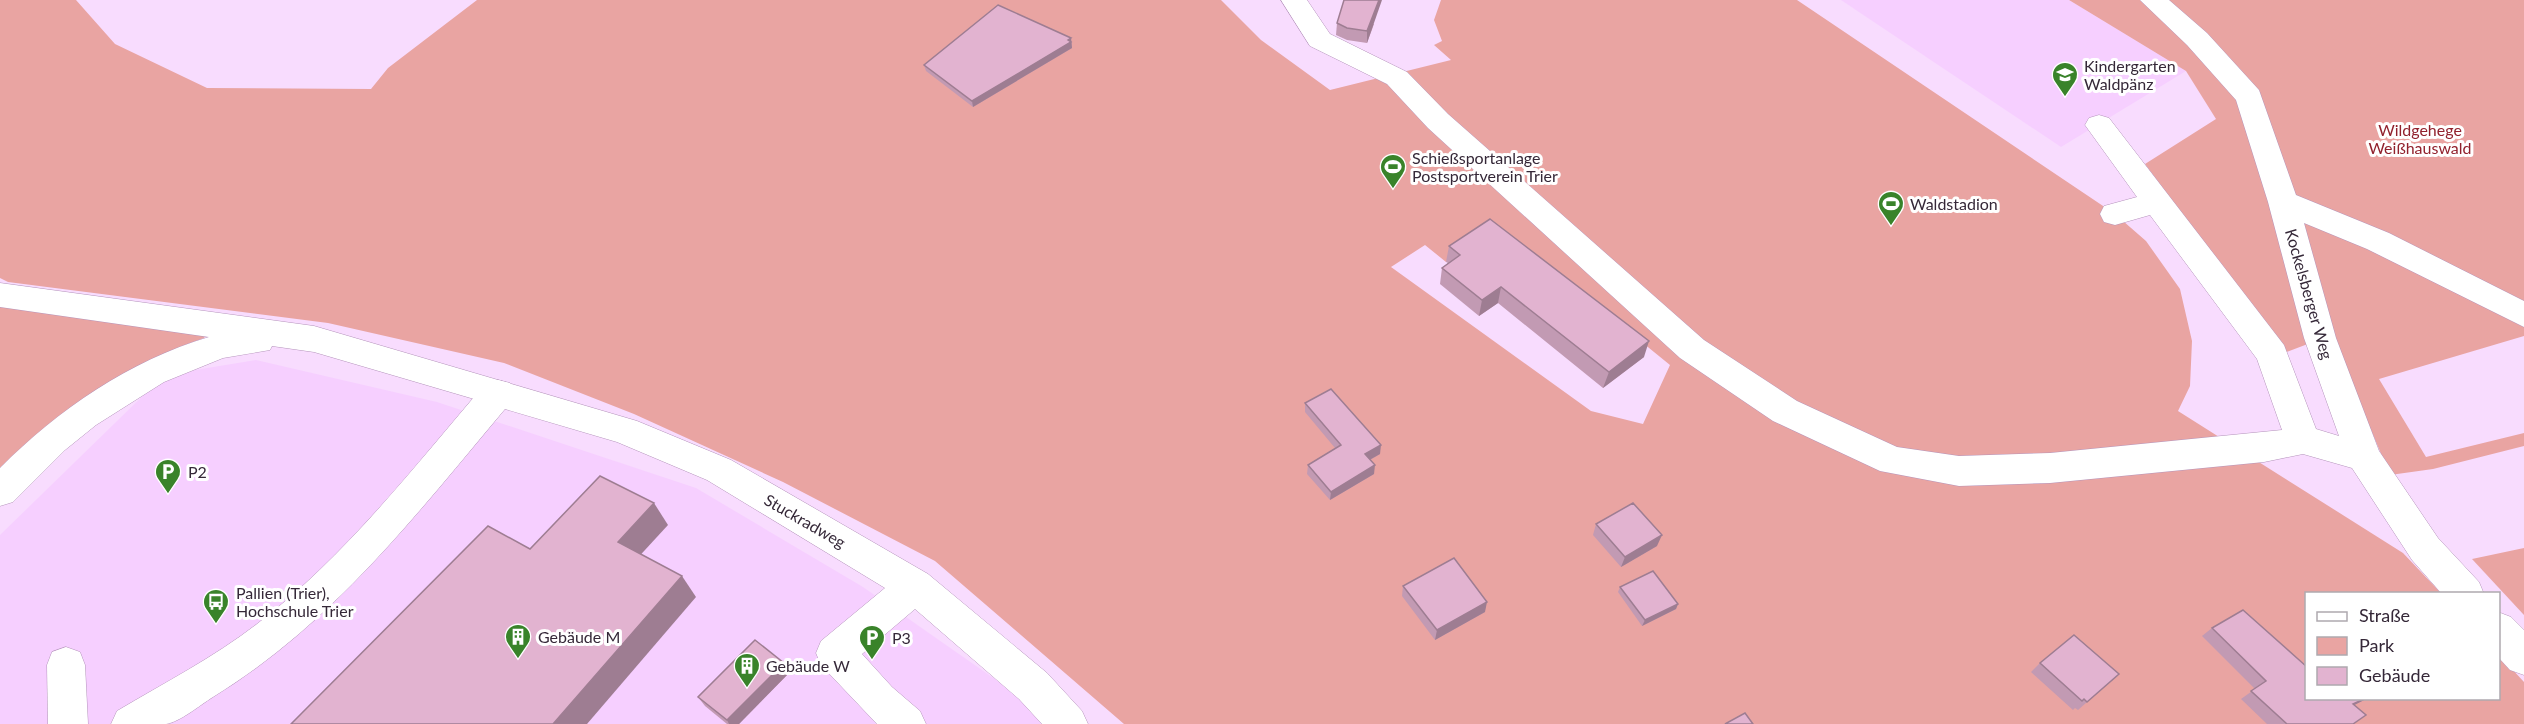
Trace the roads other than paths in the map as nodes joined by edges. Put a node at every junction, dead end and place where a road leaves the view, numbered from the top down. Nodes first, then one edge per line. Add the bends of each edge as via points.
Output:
1 (1294, 0) edge
2 (2153, 0) edge
3 (2099, 124) dead end
4 (2158, 202) junction
5 (2283, 202) junction
6 (2115, 214) dead end
7 (0, 295) edge
8 (2524, 315) edge
9 (314, 339) junction
10 (498, 393) junction
11 (2302, 440) junction
12 (2364, 457) junction
13 (0, 491) edge
14 (915, 586) junction
15 (2464, 592) edge
16 (2500, 630) edge
17 (2524, 657) edge
18 (66, 665) dead end
19 (145, 720) edge
20 (68, 724) edge
21 (906, 724) edge
22 (1068, 724) edge

1 - 11 street via 1320,40 1397,78 1438,121 1692,350 1785,411 1892,461 1959,471 2050,468 2264,448
2 - 5 street, Kockelsberger Weg via 2197,39 2249,96
3 - 4 street
4 - 6 street
4 - 11 street via 2272,354
5 - 8 street via 2378,241
5 - 12 street, Kockelsberger Weg via 2320,338
7 - 9 street
9 - 10 street, Stuckradweg
9 - 13 street via 238,342 172,362 100,403 56,437
10 - 14 street, Stuckradweg via 625,431 719,470
10 - 19 street via 333,581 288,623 233,665
11 - 12 street
12 - 15 street, Kockelsberger Weg via 2426,549
14 - 21 street via 835,653
14 - 22 street, Stuckradweg via 1033,686
16 - 17 street
18 - 20 street

